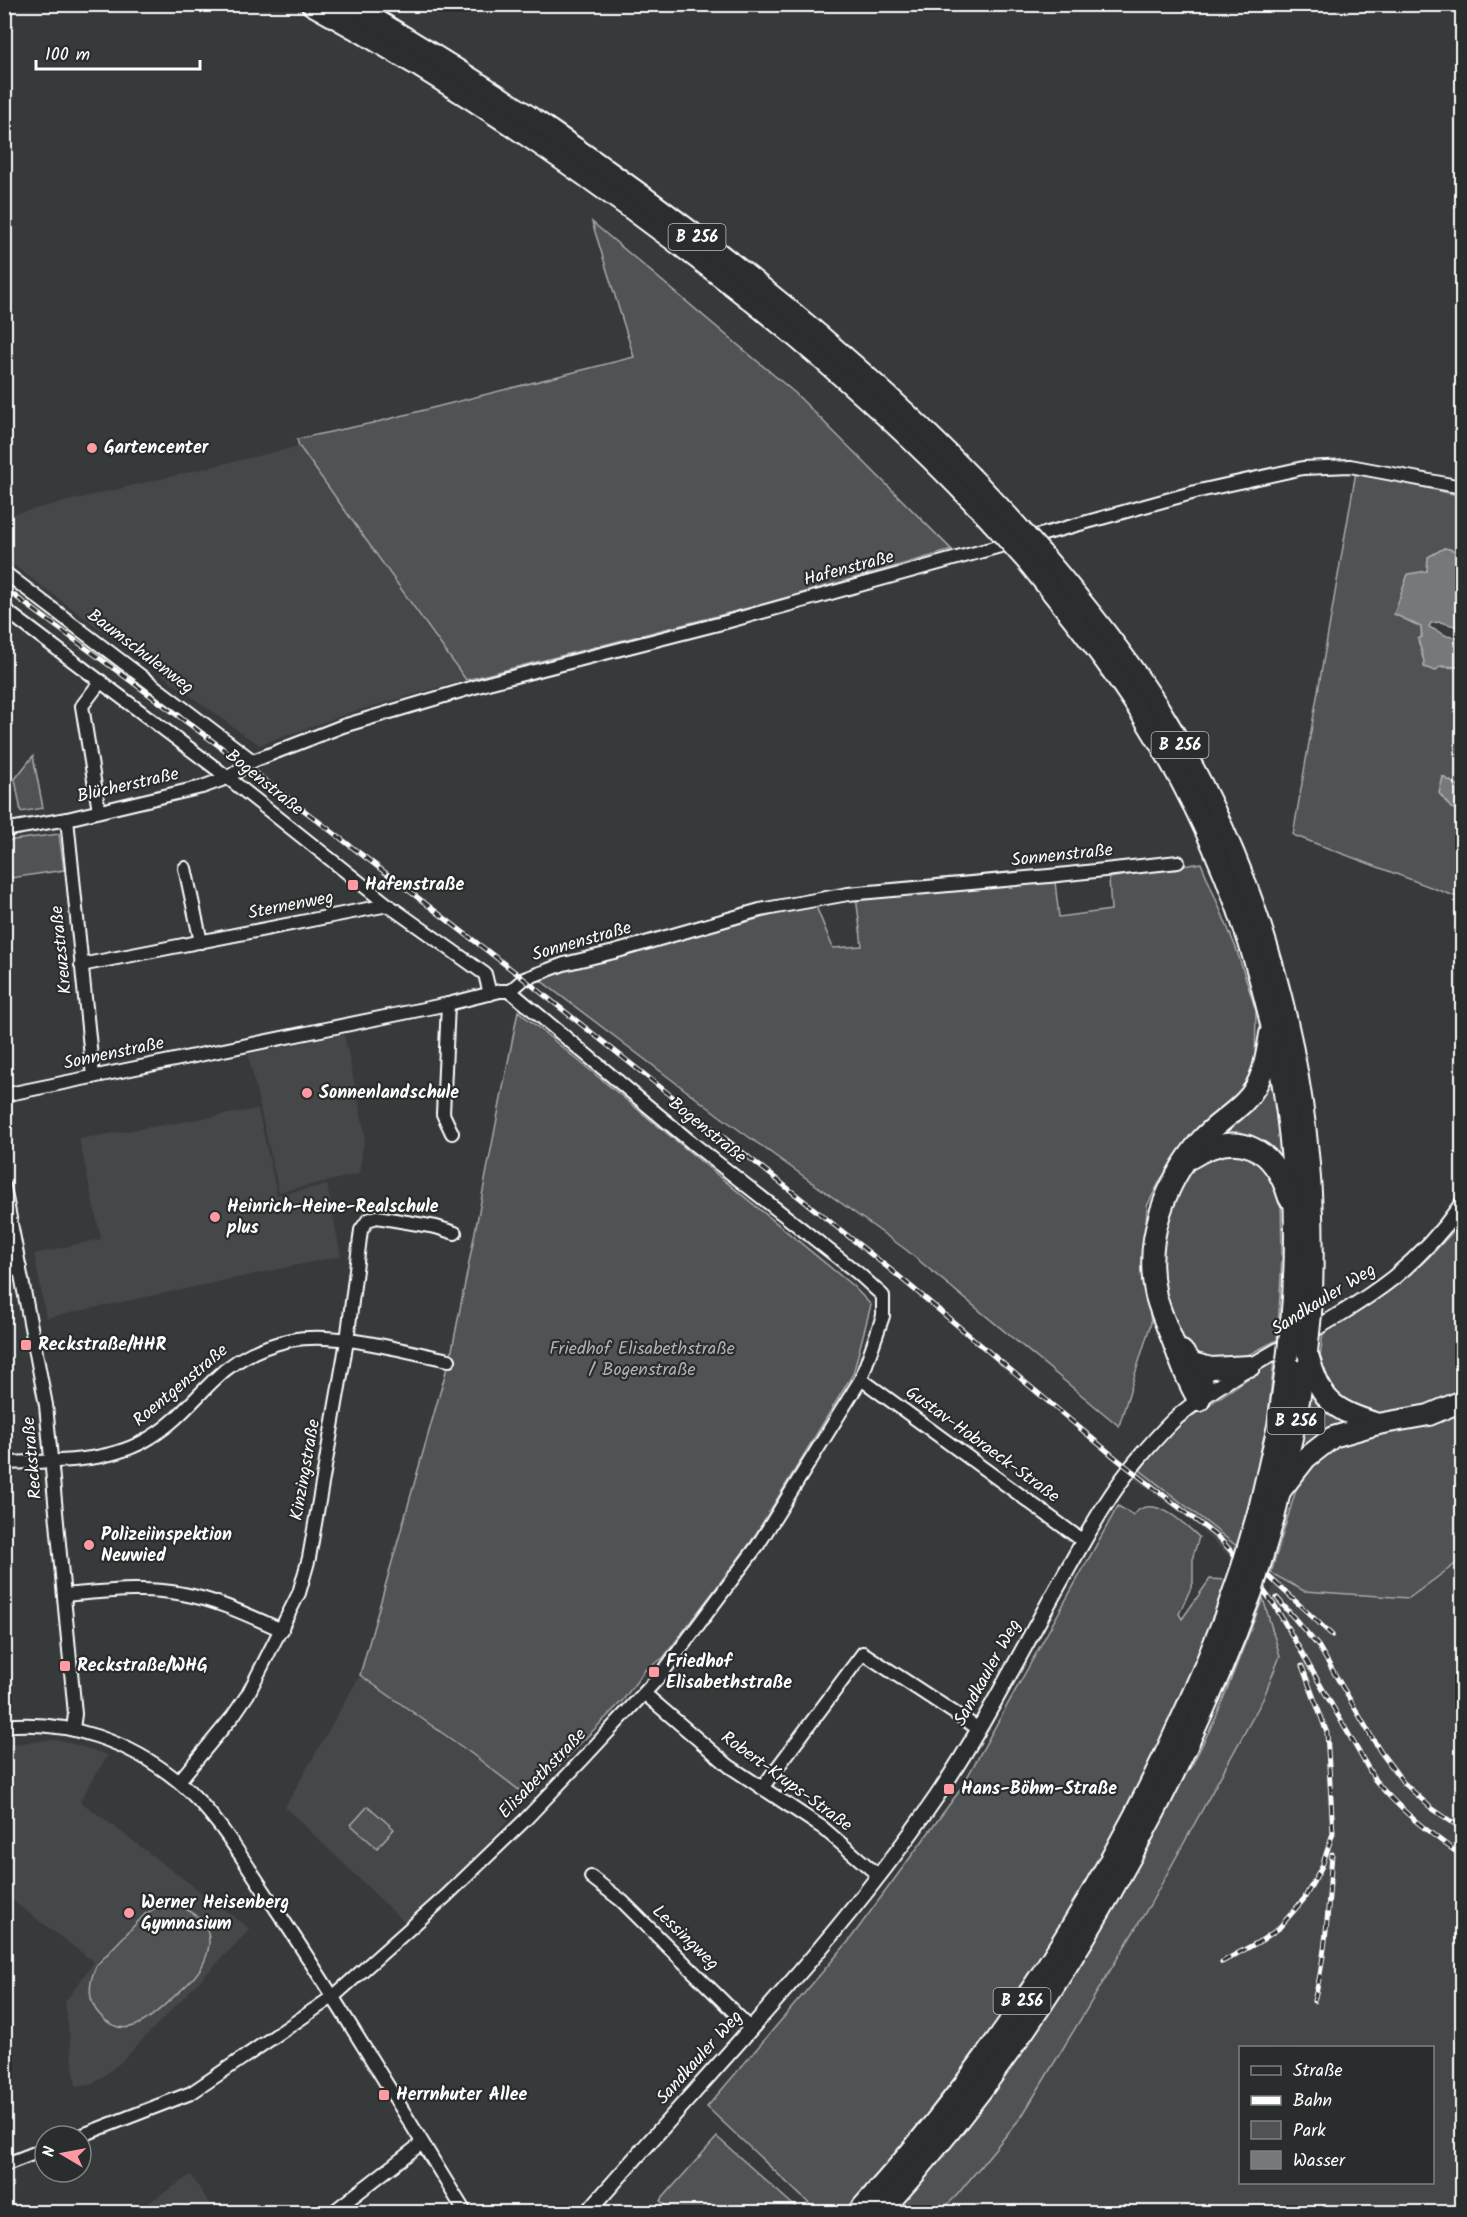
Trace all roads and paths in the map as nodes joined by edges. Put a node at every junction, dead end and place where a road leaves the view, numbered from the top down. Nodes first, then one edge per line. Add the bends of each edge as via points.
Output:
1 (311, 4) edge
2 (350, 4) edge
3 (1462, 487) edge
4 (1000, 519) junction
5 (1035, 557) junction
6 (4, 572) edge
7 (4, 609) edge
8 (101, 681) junction
9 (253, 761) junction
10 (227, 778) junction
11 (99, 811) junction
12 (67, 819) junction
13 (4, 830) edge
14 (1178, 862) dead end
15 (185, 868) dead end
16 (388, 905) junction
17 (201, 942) junction
18 (81, 965) junction
19 (510, 991) junction
20 (490, 994) junction
21 (448, 1004) junction
22 (1271, 1025) junction
23 (93, 1077) junction
24 (4, 1095) edge
25 (452, 1133) dead end
26 (1186, 1162) junction
27 (4, 1187) edge
28 (1462, 1204) edge
29 (1296, 1224) junction
30 (455, 1233) dead end
31 (20, 1268) junction
32 (4, 1272) edge
33 (883, 1296) joint
34 (1172, 1340) junction
35 (347, 1341) junction
36 (1307, 1352) junction
37 (449, 1360) dead end
38 (1192, 1363) junction
39 (1250, 1366) junction
40 (861, 1379) junction
41 (1199, 1401) junction
42 (1462, 1401) edge
43 (1378, 1424) junction
44 (50, 1461) junction
45 (4, 1463) edge
46 (1281, 1490) junction
47 (1267, 1514) junction
48 (1083, 1541) junction
49 (64, 1595) junction
50 (1230, 1626) junction
51 (282, 1630) junction
52 (645, 1694) junction
53 (4, 1726) edge
54 (73, 1729) junction
55 (979, 1729) junction
56 (179, 1781) junction
57 (762, 1788) junction
58 (879, 1876) junction
59 (591, 1877) dead end
60 (334, 1996) junction
61 (750, 2028) junction
62 (93, 2131) edge
63 (422, 2143) junction
64 (33, 2154) edge
65 (4, 2165) edge
66 (333, 2212) edge
67 (465, 2212) edge
68 (588, 2212) edge
69 (858, 2212) edge
70 (881, 2212) edge

1 - 4 highway, B 256 via 456,88 596,183 795,336
2 - 4 highway, B 256 via 538,122 715,251 802,320 943,447
3 - 9 street, Hafenstraße via 1350,466 1303,468 1199,491 726,622 488,683 343,726
4 - 5 highway, B 256, bridge
5 - 22 highway, B 256 via 1118,678 1186,792 1233,896
5 - 36 highway, B 256, bridge via 1110,638 1174,734 1252,895 1284,1004 1304,1112 1312,1210
6 - 9 street, Baumschulenweg
7 - 8 street, Bogenstraße
8 - 10 street, Bogenstraße
8 - 11 street via 82,706
9 - 10 street, Blücherstraße
10 - 11 street, Blücherstraße via 202,788
10 - 16 street, Bogenstraße
11 - 12 street, Blücherstraße
12 - 13 street, Blücherstraße
12 - 18 street, Kreuzstraße
14 - 19 street, Sonnenstraße via 820,898 760,910 564,964 524,979
15 - 17 street
16 - 17 street, Sternenweg
16 - 20 street, Bogenstraße via 485,974
17 - 18 street, Sternenweg
18 - 23 street, Kreuzstraße
19 - 20 street, Sonnenstraße
19 - 33 street, Bogenstraße
20 - 21 street, Sonnenstraße
21 - 23 street, Sonnenstraße
21 - 25 street via 443,1114
22 - 26 highway via 1262,1074 1253,1092 1203,1138
22 - 29 highway, B 256 via 1292,1143
23 - 24 street, Sonnenstraße
26 - 29 highway via 1217,1146 1239,1144 1258,1150 1281,1176
26 - 34 highway via 1165,1197 1153,1254 1156,1297
27 - 31 street, Reckstraße
28 - 39 street, Sandkauler Weg via 1434,1240 1391,1280
29 - 47 highway, B 256, bridge via 1291,1324
30 - 35 street, Kinzingstraße via 377,1217 368,1220 361,1230
31 - 32 street
31 - 44 street, Reckstraße via 44,1391
33 - 40 street, Elisabethstraße via 883,1316
34 - 38 highway
34 - 41 highway
35 - 37 street, Roentgenstraße
35 - 44 street, Roentgenstraße via 305,1338 264,1348 224,1370 177,1417 140,1444 103,1456
35 - 51 street, Kinzingstraße via 309,1558
36 - 43 highway via 1318,1384 1330,1403
36 - 46 highway, B 256
38 - 39 highway via 1211,1368
38 - 41 highway via 1204,1386
39 - 41 street, Sandkauler Weg
40 - 48 street, Gustav-Hobraeck-Straße
40 - 52 street, Elisabethstraße via 758,1545
41 - 48 street, Sandkauler Weg via 1167,1427 1137,1461
42 - 43 highway via 1428,1415
43 - 46 highway via 1324,1443 1306,1458
44 - 45 street, Roentgenstraße
44 - 49 street, Reckstraße
46 - 47 highway, B 256
47 - 50 highway, B 256, bridge via 1252,1592
48 - 55 street, Sandkauler Weg
49 - 51 street via 132,1590 181,1593
49 - 54 street, Reckstraße via 75,1714
50 - 69 highway, B 256 via 1115,1852 1052,1958 953,2100
50 - 70 highway, B 256 via 1203,1713 1128,1864 1066,1967 966,2110
51 - 56 street, Kinzingstraße via 233,1716
52 - 57 street, Robert-Krups-Straße via 729,1766
52 - 60 street, Elisabethstraße via 525,1820
53 - 54 street via 39,1724
54 - 56 street via 114,1742
55 - 57 street via 863,1653
55 - 58 street, Sandkauler Weg via 938,1795
56 - 60 street via 236,1847
57 - 58 street, Robert-Krups-Straße via 823,1828
58 - 61 street, Sandkauler Weg
59 - 61 street, Lessingweg via 622,1901
60 - 62 street, Elisabethstraße via 191,2093
60 - 63 street
61 - 68 street, Sandkauler Weg
63 - 66 street
63 - 67 street
64 - 65 street

